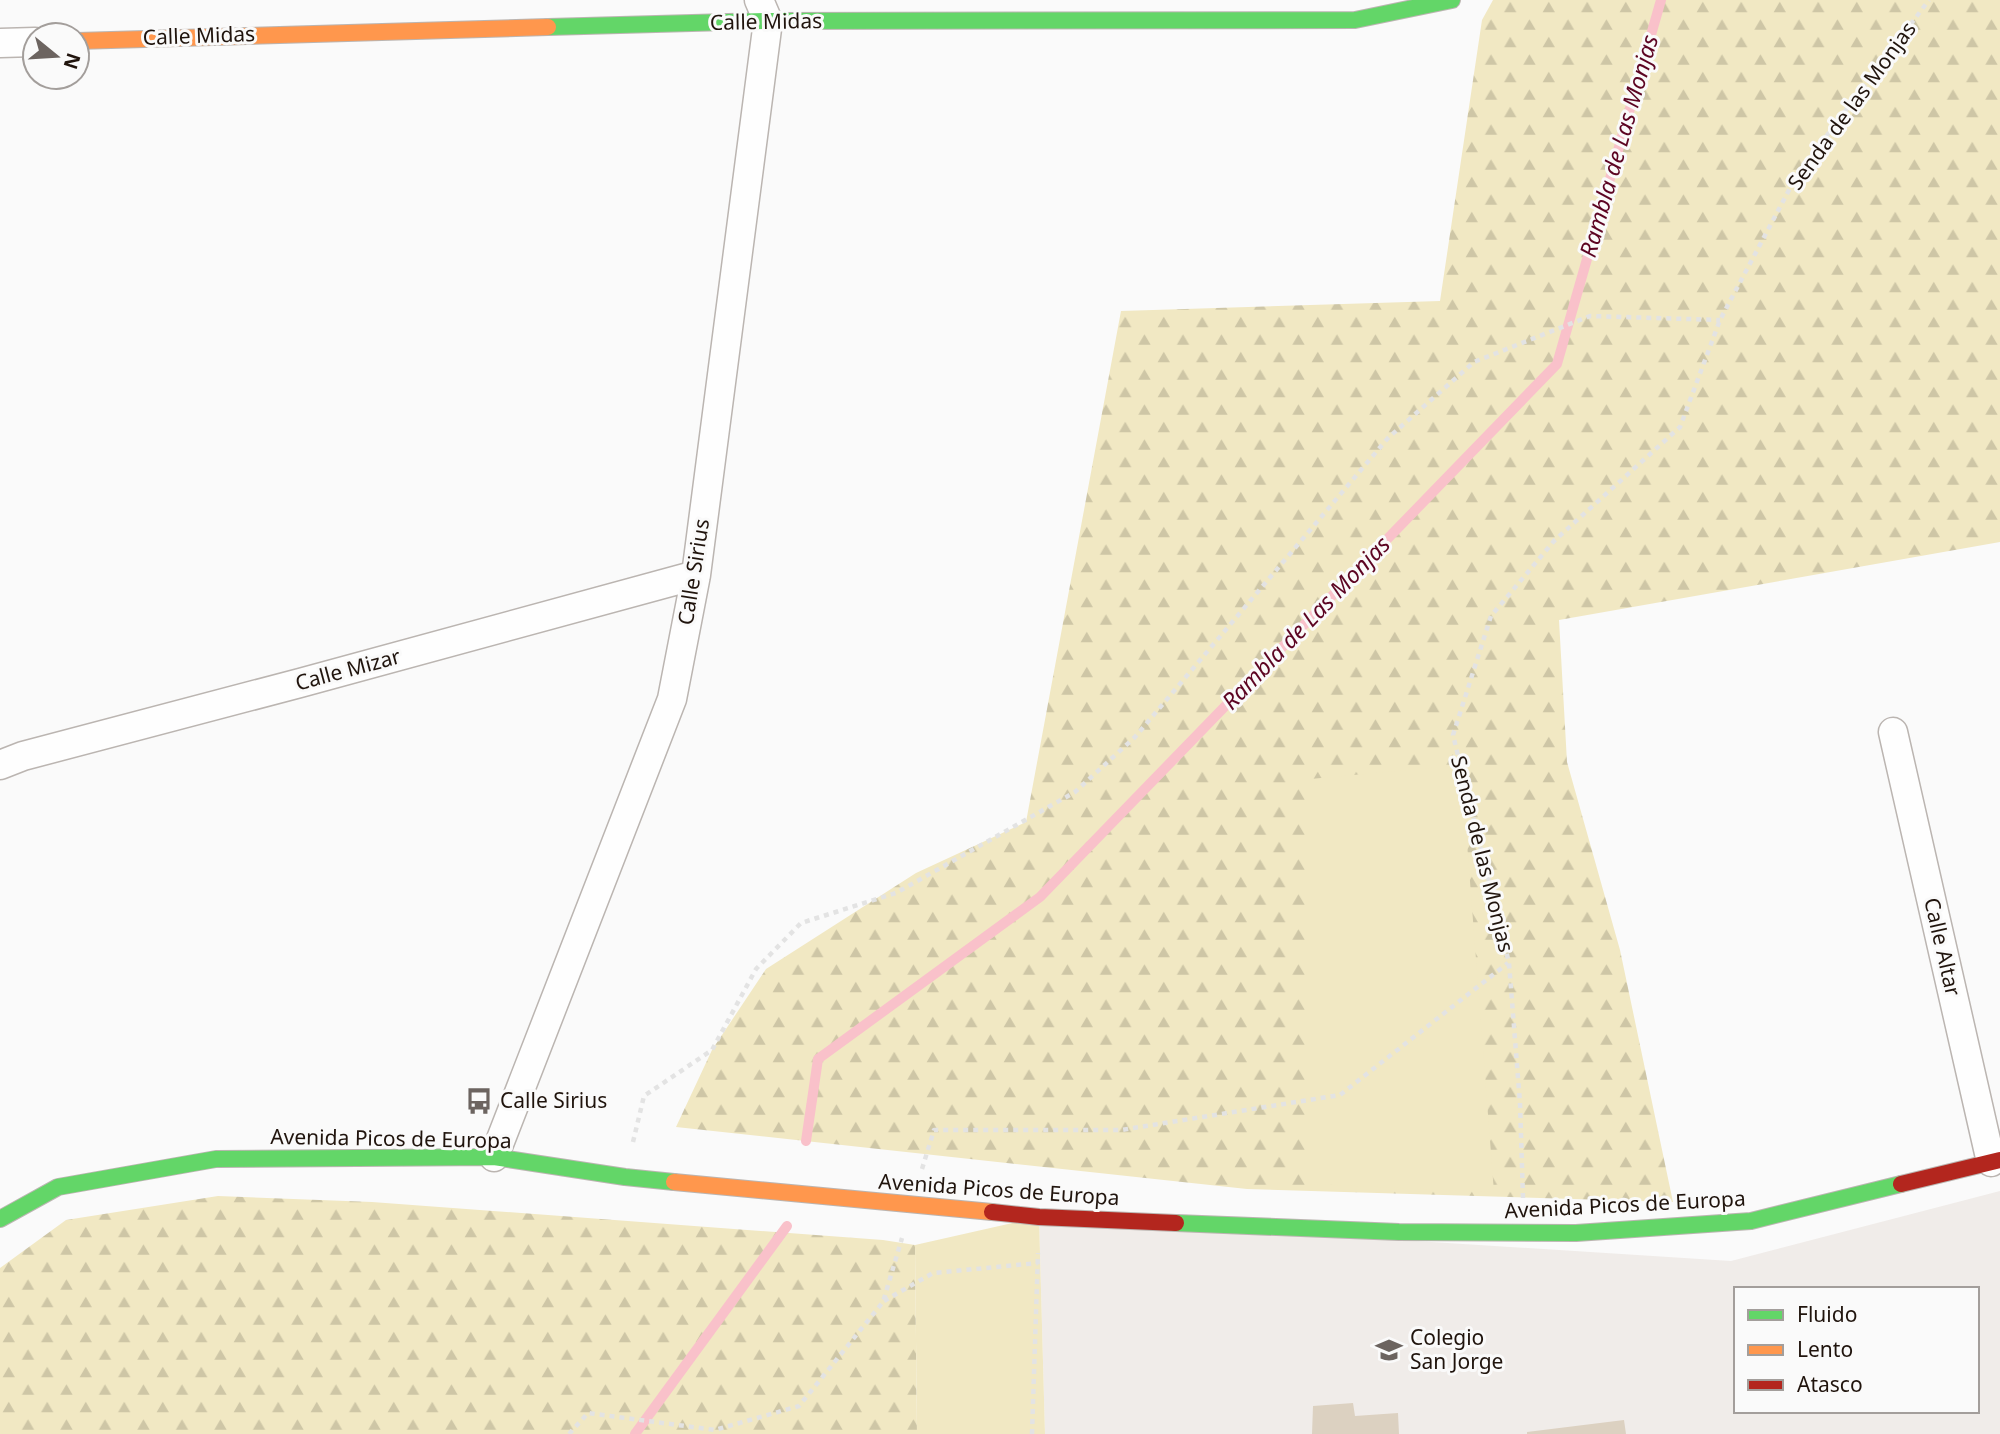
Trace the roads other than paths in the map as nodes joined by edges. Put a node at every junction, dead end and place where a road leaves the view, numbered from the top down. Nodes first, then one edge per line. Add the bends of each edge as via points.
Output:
1 (1452, 0) edge
2 (763, 10) edge
3 (91, 40) edge
4 (21, 42) edge
5 (0, 43) edge
6 (695, 575) junction
7 (1893, 732) dead end
8 (0, 765) edge
9 (494, 1157) junction
10 (1995, 1161) edge
11 (0, 1219) edge

1 - 2 street, Calle Midas via 1354,20
2 - 3 street, Calle Midas
2 - 6 street, Calle Sirius
4 - 5 street
6 - 8 street, Calle Mizar
6 - 9 street, Calle Sirius via 672,699
7 - 10 street, Calle Altar
9 - 10 street, Avenida Picos de Europa via 625,1177 1039,1217 1525,1233 1751,1221
9 - 11 street, Avenida Picos de Europa via 216,1159 58,1187

